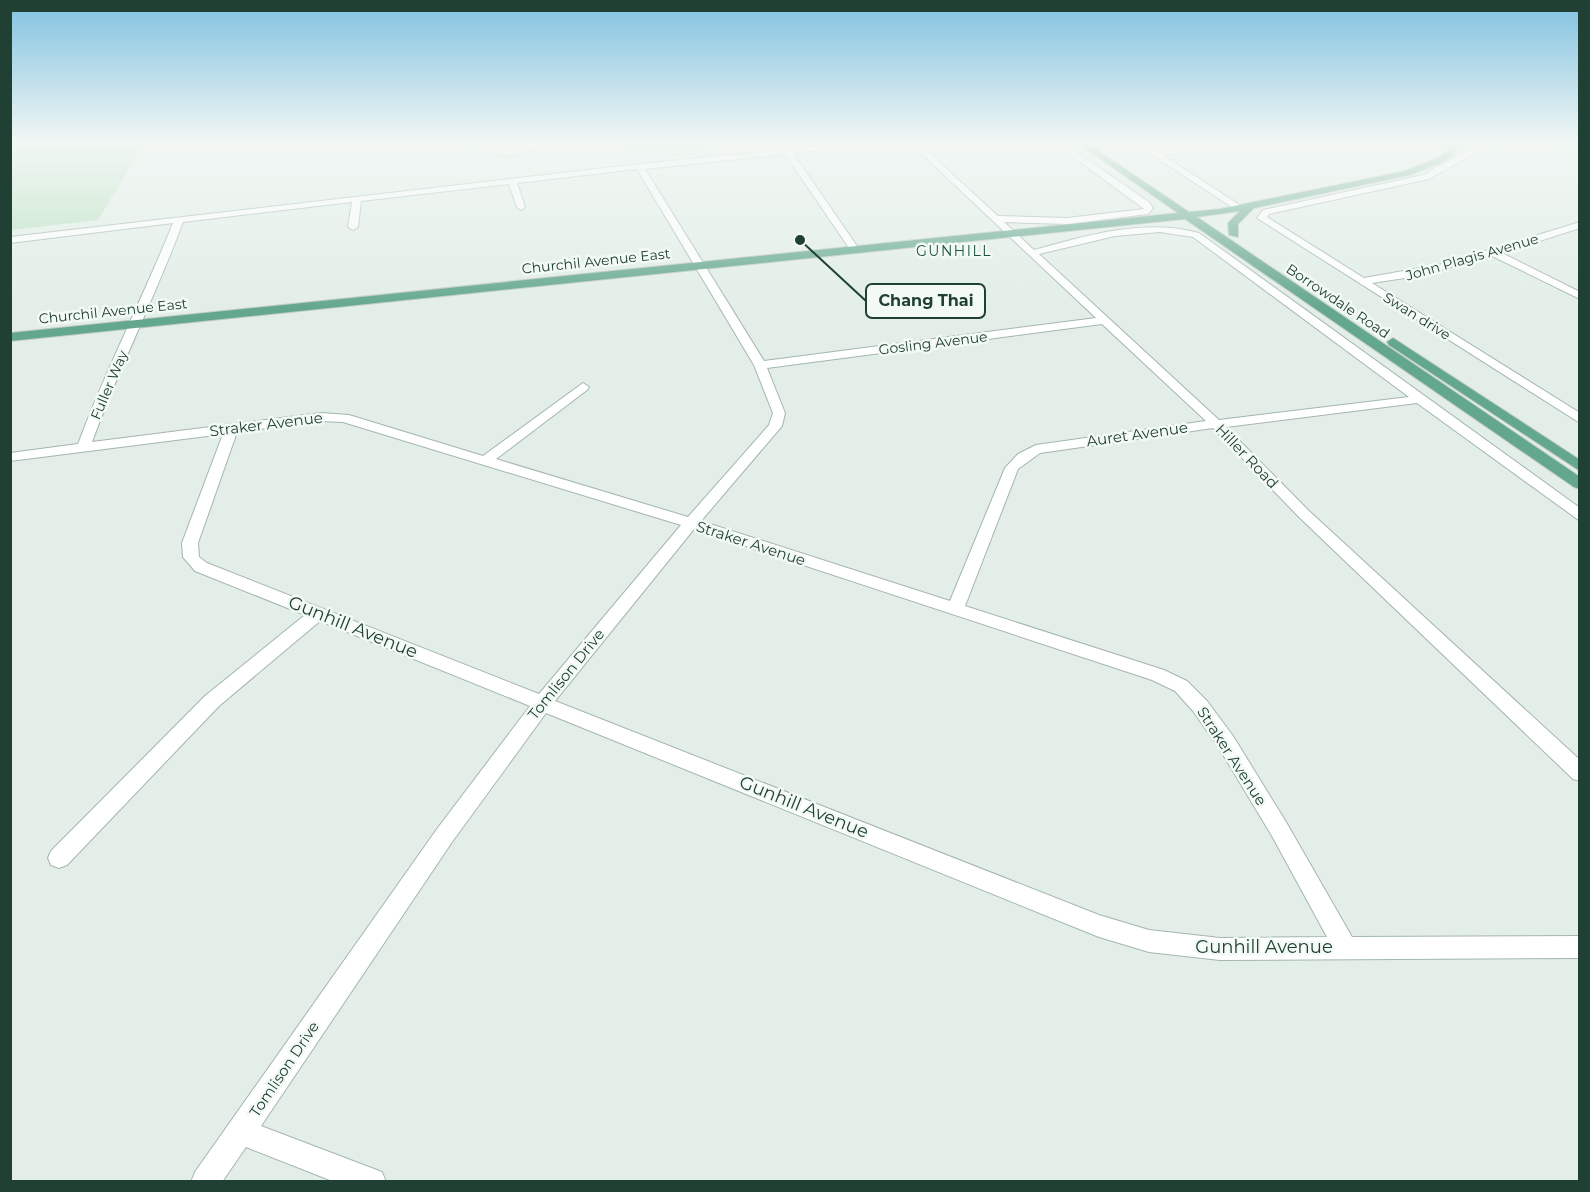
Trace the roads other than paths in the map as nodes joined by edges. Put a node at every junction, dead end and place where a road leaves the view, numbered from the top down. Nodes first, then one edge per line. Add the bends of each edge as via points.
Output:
1 (369, 198) edge
2 (518, 198) edge
3 (658, 198) edge
4 (819, 198) edge
5 (973, 198) edge
6 (1137, 198) edge
7 (1159, 198) edge
8 (1178, 198) edge
9 (1228, 198) edge
10 (1296, 198) edge
11 (1333, 198) edge
12 (357, 199) junction
13 (1184, 202) junction
14 (1167, 203) junction
15 (521, 207) dead end
16 (1245, 208) junction
17 (1220, 212) junction
18 (1203, 214) junction
19 (1185, 216) junction
20 (996, 219) junction
21 (1150, 219) junction
22 (179, 221) junction
23 (1580, 225) edge
24 (353, 227) dead end
25 (1204, 229) junction
26 (1010, 233) junction
27 (1234, 235) junction
28 (10, 240) edge
29 (854, 249) junction
30 (1033, 253) junction
31 (1493, 253) junction
32 (700, 265) junction
33 (1362, 281) junction
34 (1580, 296) edge
35 (1106, 320) junction
36 (135, 324) junction
37 (10, 338) edge
38 (760, 365) junction
39 (583, 387) dead end
40 (1420, 399) junction
41 (1580, 419) edge
42 (1216, 424) junction
43 (232, 428) junction
44 (84, 446) junction
45 (10, 457) edge
46 (485, 461) junction
47 (1580, 467) edge
48 (1580, 484) edge
49 (1580, 516) edge
50 (690, 523) junction
51 (955, 609) junction
52 (320, 613) junction
53 (542, 702) junction
54 (1580, 773) edge
55 (59, 858) dead end
56 (1345, 946) junction
57 (1580, 947) edge
58 (241, 1132) junction
59 (205, 1182) edge
60 (372, 1182) edge

1 - 12 street
2 - 15 street
3 - 32 street, Tomlison Drive
4 - 29 street
5 - 20 street, Hiller Road
6 - 20 street via 1148,211 1055,221
7 - 14 main road, Borrowdale Road
8 - 13 main road, Borrowdale Road
9 - 16 street
10 - 16 main road, Churchil Avenue East
11 - 33 street, Swan drive via 1262,215
12 - 22 street
12 - 24 street
13 - 17 main road
13 - 18 main road, Borrowdale Road
14 - 19 main road, Borrowdale Road
14 - 21 main road via 1166,211
16 - 17 main road, Churchil Avenue East
16 - 27 main road via 1233,223
17 - 18 main road, Churchil Avenue East
18 - 19 main road, Churchil Avenue East
18 - 27 main road, Borrowdale Road
19 - 21 main road, Churchil Avenue East
19 - 25 main road, Borrowdale Road
20 - 26 street, Hiller Road
21 - 25 main road
21 - 26 main road, Churchil Avenue East
22 - 28 street
22 - 36 street, Fuller Way
23 - 31 street, John Plagis Avenue
25 - 48 main road, Borrowdale Road
26 - 29 main road, Churchil Avenue East
26 - 30 street, Hiller Road
27 - 47 main road, Borrowdale Road
29 - 32 main road, Churchil Avenue East
30 - 35 street, Hiller Road
30 - 40 street via 1092,238 1172,229 1200,237
31 - 33 street, John Plagis Avenue via 1411,275
31 - 34 street
32 - 36 main road, Churchil Avenue East
32 - 38 street, Tomlison Drive
33 - 41 street, Swan drive
35 - 38 street, Gosling Avenue
35 - 42 street, Hiller Road
36 - 37 main road, Churchil Avenue East
36 - 44 street, Fuller Way
38 - 50 street, Tomlison Drive via 779,418
39 - 46 street
40 - 42 street, Auret Avenue
40 - 49 street
42 - 51 street, Auret Avenue via 1048,446 1023,457 1012,468
42 - 54 street, Hiller Road via 1304,514
43 - 44 street, Straker Avenue
43 - 46 street, Straker Avenue via 337,417
43 - 52 street, Gunhill Avenue via 190,543 193,563
44 - 45 street, Straker Avenue
46 - 50 street, Straker Avenue
50 - 51 street, Straker Avenue
50 - 53 street, Tomlison Drive
51 - 56 street, Straker Avenue via 1130,665 1181,686 1226,742
52 - 53 street, Gunhill Avenue
52 - 55 street via 212,700
53 - 56 street, Gunhill Avenue via 1099,926 1149,941 1220,949
53 - 58 street, Tomlison Drive via 420,868
56 - 57 street, Gunhill Avenue
58 - 59 street, Tomlison Drive
58 - 60 street

